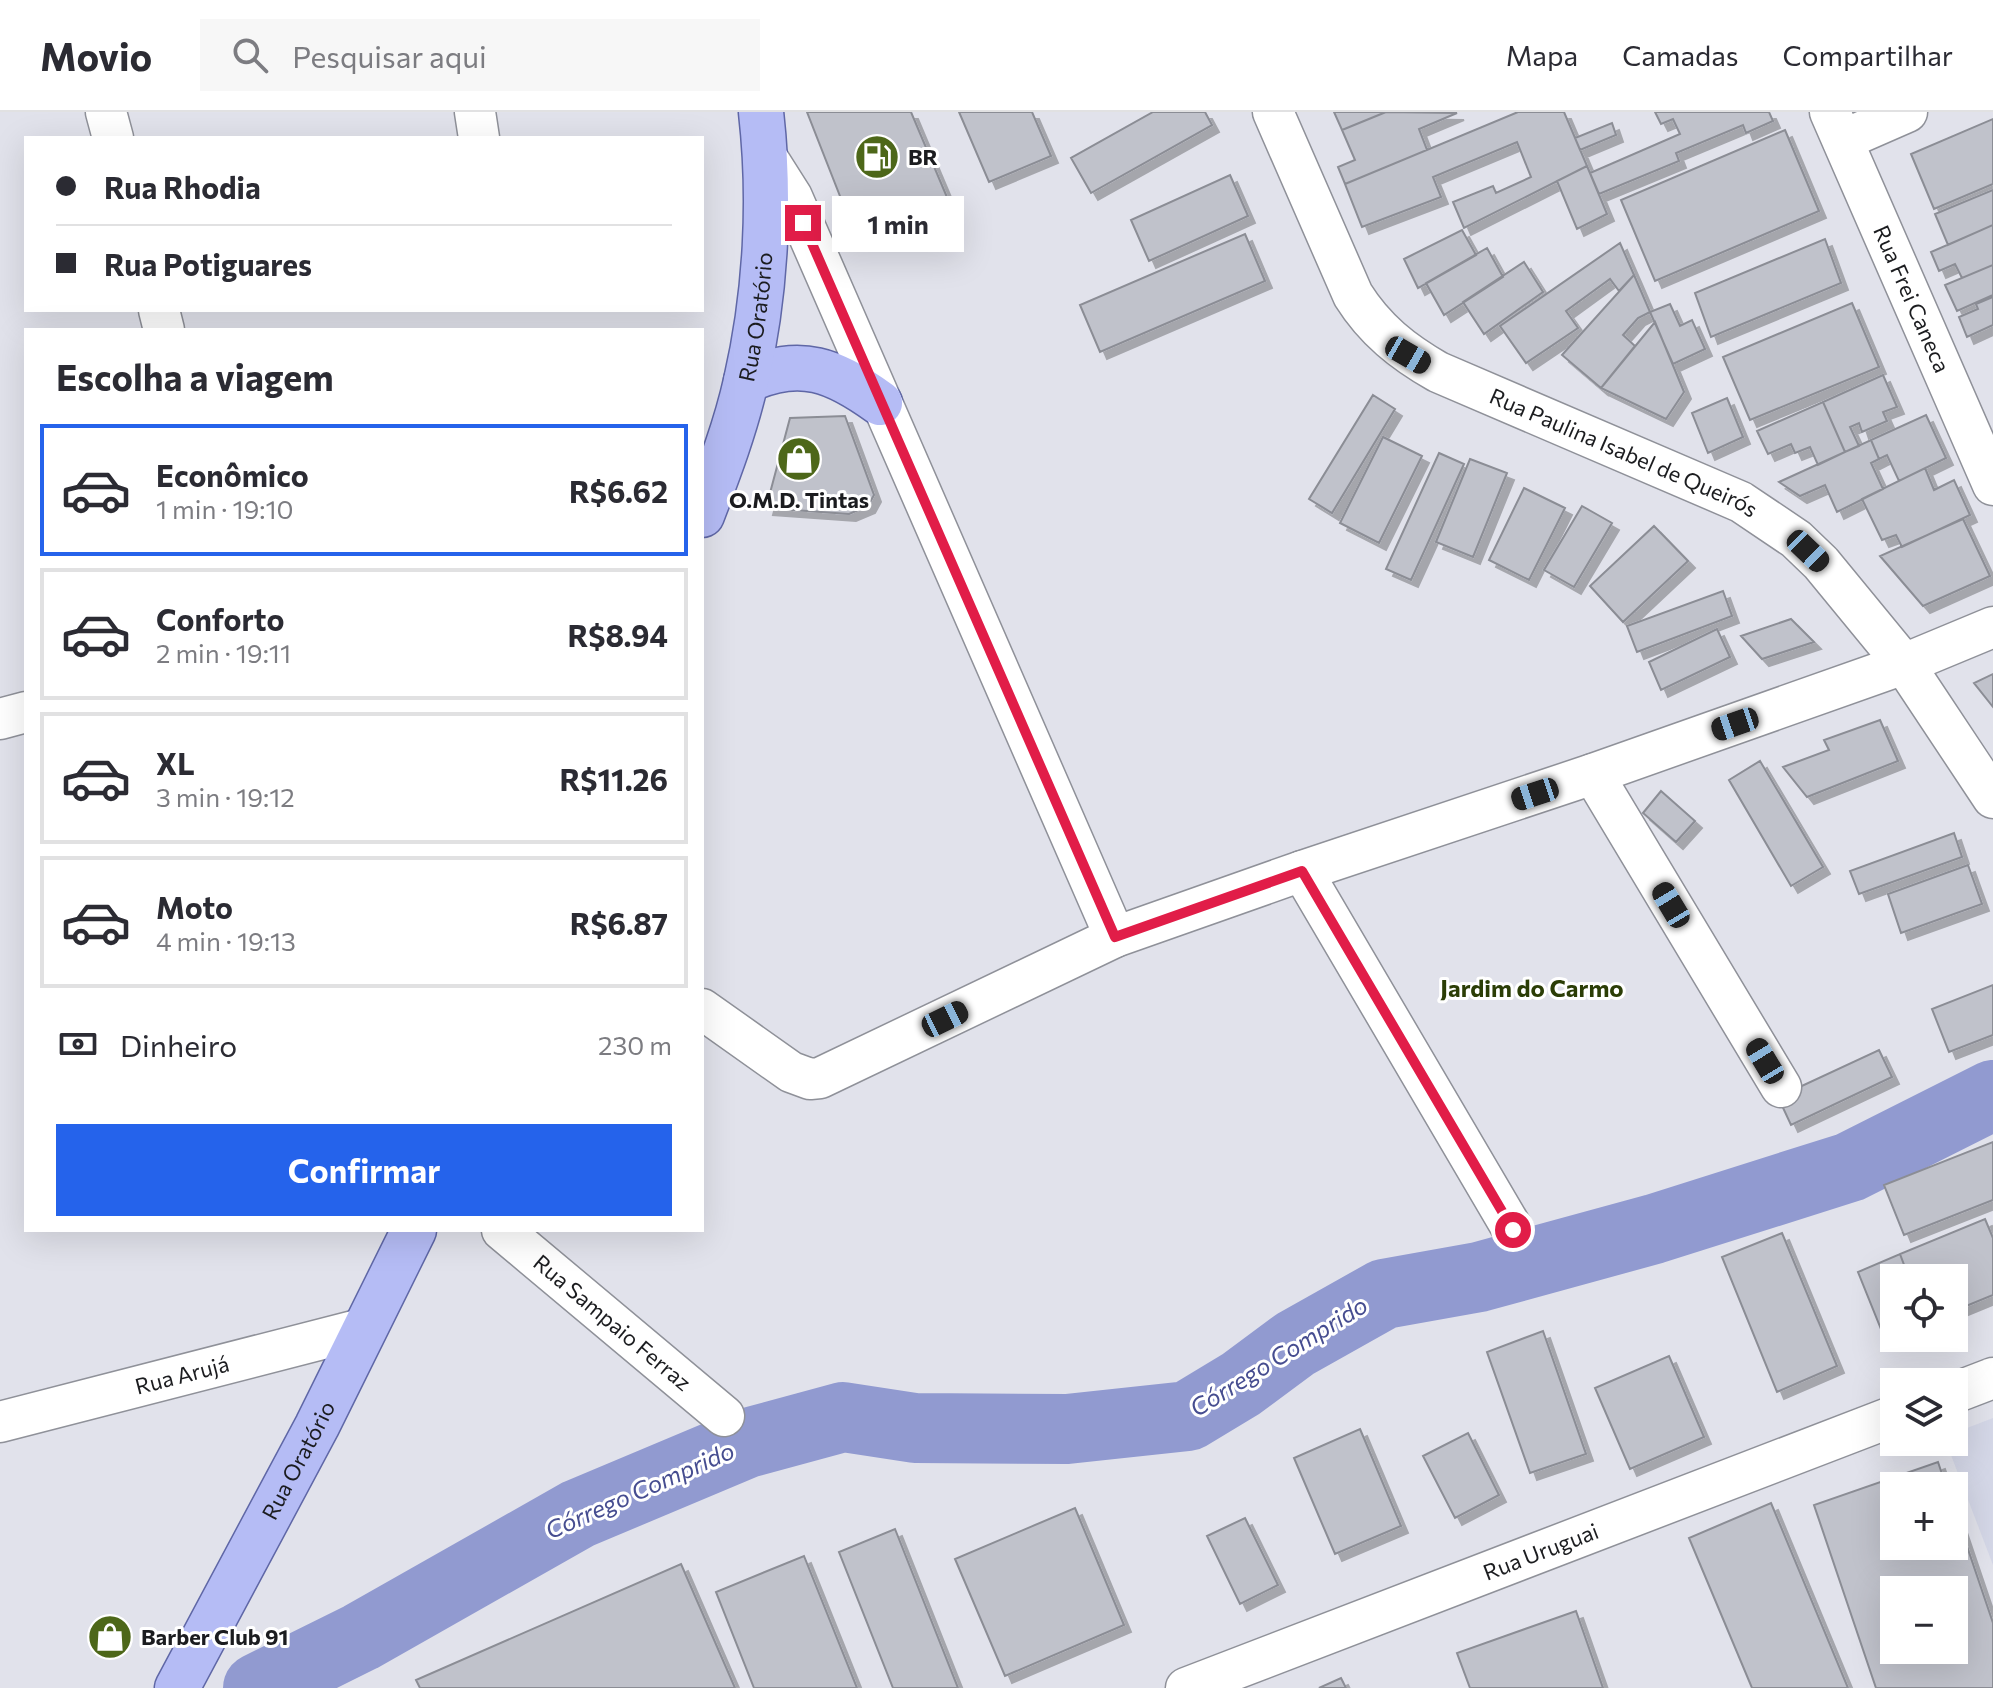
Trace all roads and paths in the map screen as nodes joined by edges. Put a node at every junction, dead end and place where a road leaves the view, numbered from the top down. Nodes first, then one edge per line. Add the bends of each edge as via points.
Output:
1 (106, 112) edge
2 (475, 112) edge
3 (761, 112) edge
4 (1273, 112) edge
5 (1907, 112) edge
6 (1837, 126) edge
7 (112, 136) edge
8 (479, 136) edge
9 (766, 156) junction
10 (746, 381) junction
11 (880, 403) junction
12 (1993, 485) edge
13 (704, 510) edge
14 (1993, 627) edge
15 (1904, 664) junction
16 (24, 713) edge
17 (0, 719) edge
18 (1593, 774) junction
19 (1993, 798) edge
20 (1302, 871) junction
21 (1115, 937) junction
22 (704, 1010) edge
23 (1781, 1087) dead end
24 (1513, 1230) dead end
25 (413, 1232) edge
26 (504, 1232) edge
27 (365, 1328) junction
28 (1993, 1378) edge
29 (1968, 1388) edge
30 (724, 1416) dead end
31 (1880, 1421) edge
32 (0, 1422) edge
33 (177, 1688) edge
34 (1186, 1688) edge

1 - 7 street
2 - 8 street
3 - 9 main road, Rua Oratório
4 - 15 street, Rua Paulina Isabel de Queirós via 1353,295 1386,336 1438,372 1766,517 1821,563
5 - 6 street
6 - 12 street, Rua Frei Caneca
9 - 10 main road, Rua Oratório via 758,317
9 - 11 street via 792,197
10 - 11 main road via 779,370 826,371
10 - 13 main road, Rua Oratório
11 - 21 street
14 - 15 street
15 - 18 street
15 - 19 street, Rua Paulina Isabel de Queirós
16 - 17 street
18 - 20 street
18 - 23 street
20 - 21 street
20 - 24 street
21 - 22 street via 820,1078 791,1072
25 - 27 main road, Rua Oratório
26 - 30 street, Rua Sampaio Ferraz
27 - 32 street, Rua Arujá
27 - 33 main road, Rua Oratório
28 - 29 street
31 - 34 street, Rua Uruguai

